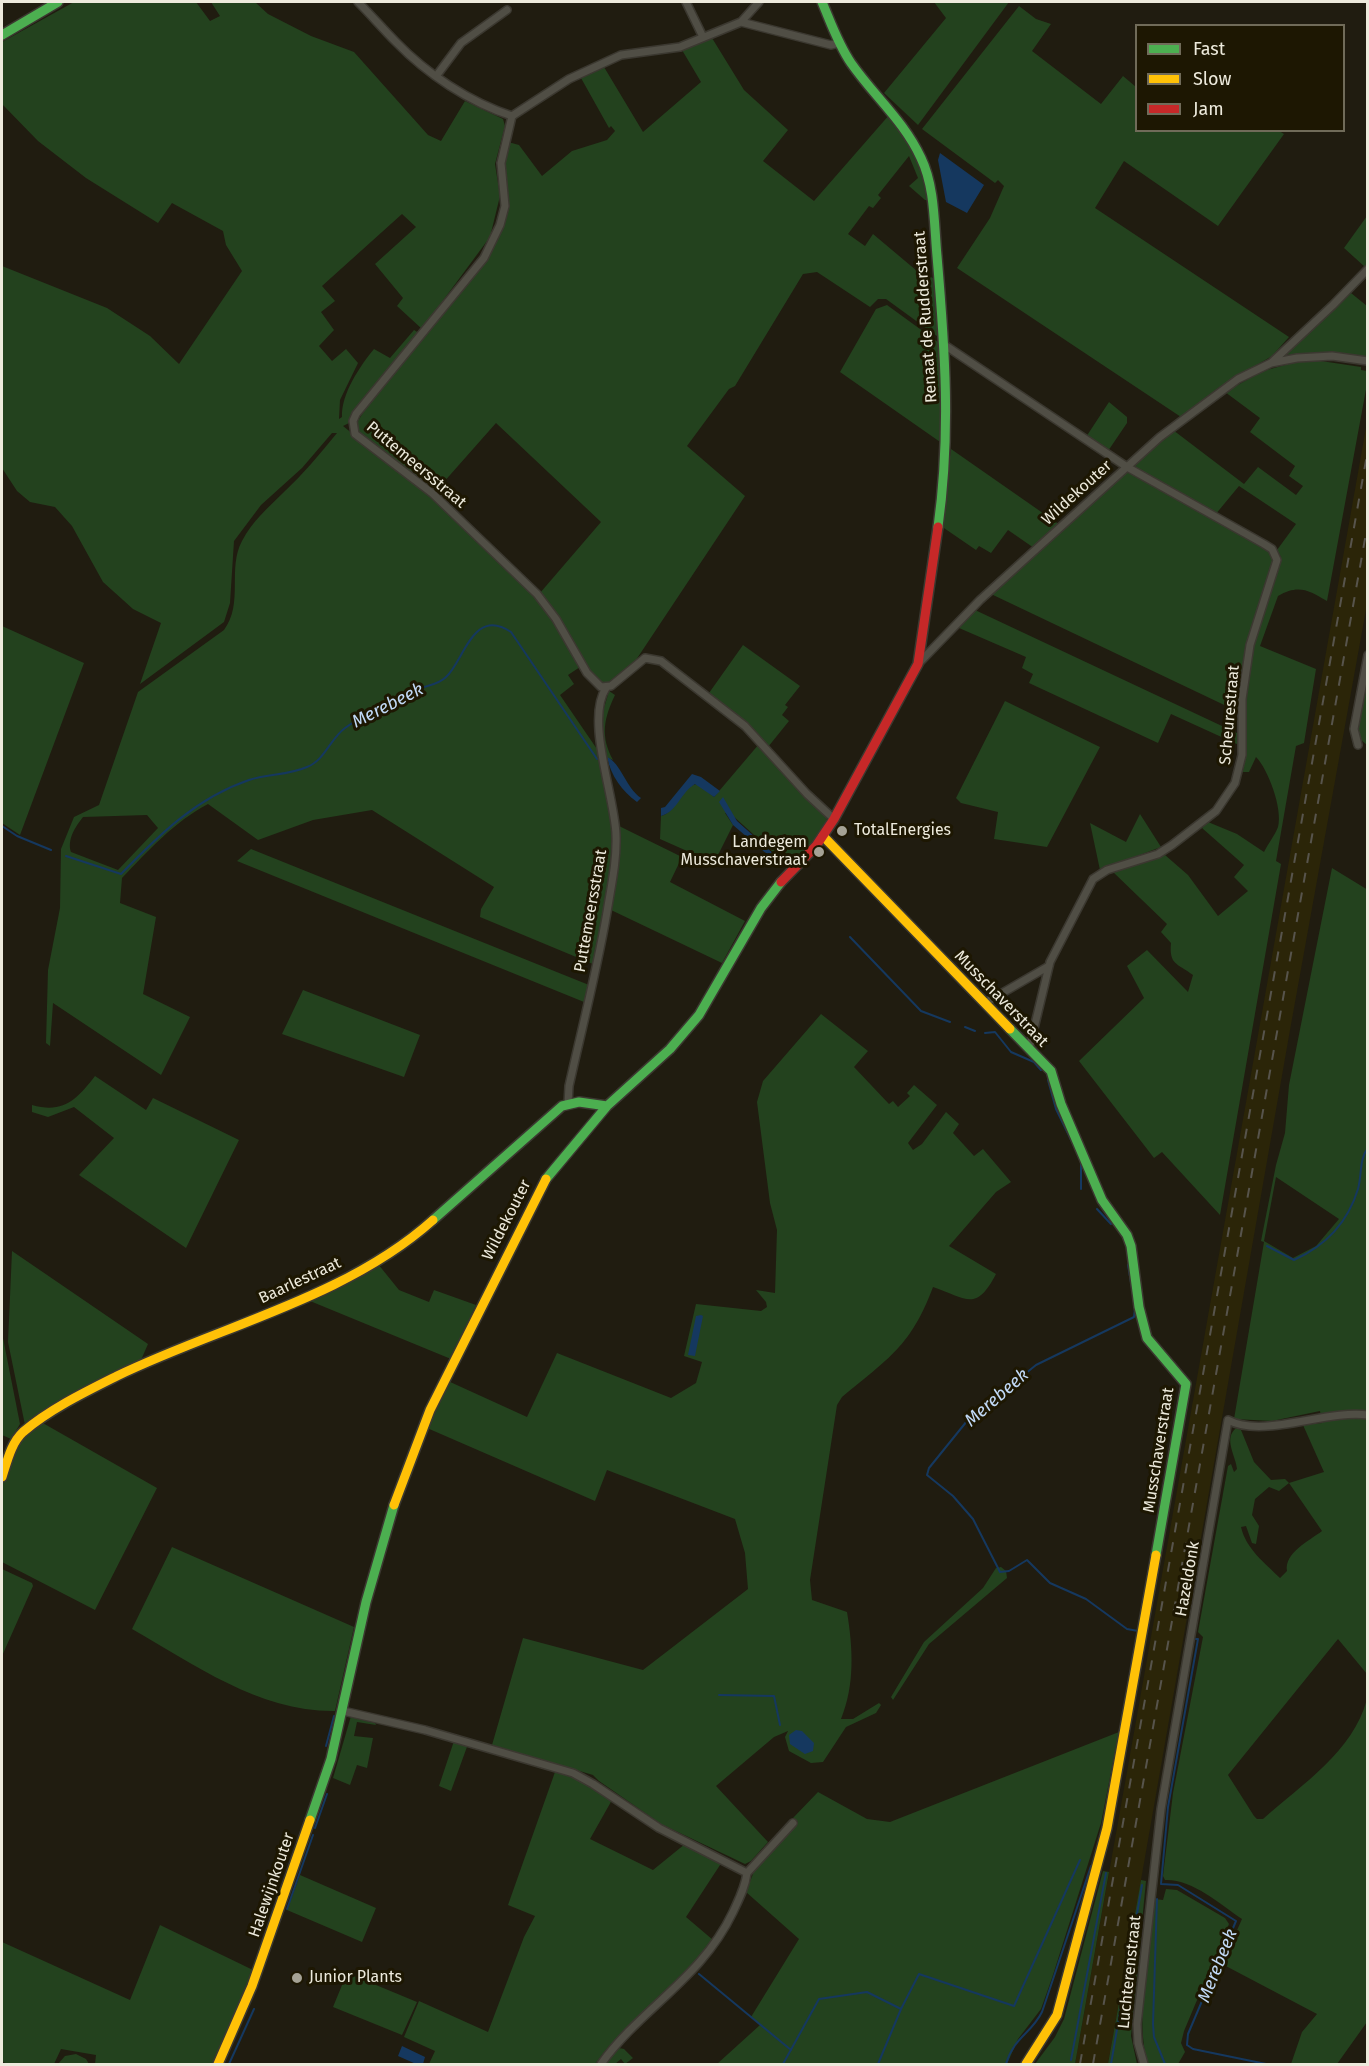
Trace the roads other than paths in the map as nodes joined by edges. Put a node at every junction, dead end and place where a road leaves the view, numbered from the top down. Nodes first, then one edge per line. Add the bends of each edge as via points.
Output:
1 (58, 2) edge
2 (358, 2) edge
3 (686, 2) edge
4 (759, 2) edge
5 (822, 2) edge
6 (507, 10) dead end
7 (741, 22) junction
8 (2, 35) edge
9 (703, 37) junction
10 (839, 43) junction
11 (437, 75) junction
12 (512, 116) junction
13 (1368, 269) edge
14 (945, 346) junction
15 (1365, 361) edge
16 (1271, 363) junction
17 (1127, 467) junction
18 (1368, 655) edge
19 (918, 664) junction
20 (606, 688) junction
21 (1358, 745) dead end
22 (834, 819) junction
23 (824, 836) junction
24 (1049, 966) junction
25 (985, 1003) junction
26 (1029, 1049) junction
27 (568, 1104) junction
28 (608, 1106) junction
29 (1368, 1415) edge
30 (2, 1477) edge
31 (343, 1711) junction
32 (793, 1823) dead end
33 (747, 1873) junction
34 (1153, 1882) joint
35 (218, 2064) edge
36 (601, 2064) edge
37 (1026, 2064) edge
38 (1144, 2064) edge

1 - 8 street
2 - 11 street via 397,43
3 - 9 street
4 - 7 street
5 - 10 street, Renaat de Rudderstraat
6 - 11 street via 461,43
7 - 9 street
7 - 10 street via 831,45
9 - 12 street via 680,47 621,55 569,79
10 - 14 street, Renaat de Rudderstraat via 866,82 903,122 923,161 932,199
11 - 12 street via 478,103
12 - 20 street, Puttemeersstraat via 501,163 505,206 492,243 484,258 356,414 352,427 366,444 446,506 537,594 587,673
13 - 16 street, Wildekouter
14 - 17 street, Scheurestraat
14 - 19 street, Renaat de Rudderstraat via 948,420 944,485
15 - 16 street, Wildekouter via 1319,356
16 - 17 street, Wildekouter via 1209,399
17 - 19 street, Wildekouter via 980,600
17 - 24 street, Scheurestraat via 1272,549 1277,566 1252,636 1242,699 1242,755 1229,794 1215,811 1165,850 1107,870 1093,879
18 - 21 street via 1354,729
19 - 22 street, Renaat de Rudderstraat
20 - 22 street via 643,659 661,661 745,726
20 - 27 street, Puttemeersstraat via 601,702 600,738 612,798 615,860
22 - 23 street, Wildekouter
23 - 25 street, Musschaverstraat
23 - 28 street, Wildekouter via 760,909 687,1031
24 - 25 street
24 - 26 street, Scheurestraat
25 - 26 street, Musschaverstraat
26 - 37 street, Musschaverstraat via 1051,1071 1102,1200 1127,1235 1147,1338 1186,1384 1115,1790 1057,2015
27 - 28 street
27 - 30 street, Baarlestraat via 397,1248 305,1299 115,1375 37,1421 17,1439
28 - 31 street, Wildekouter via 537,1192 430,1410 391,1512 366,1602
29 - 34 street, Hazeldonk via 1351,1413 1273,1425 1235,1424 1228,1420 1161,1809
31 - 33 street via 573,1773 659,1828
31 - 35 street, Halewijnkouter via 313,1813 252,1986
32 - 33 street
33 - 36 street via 740,1897 708,1954 616,2044
34 - 38 street, Luchterenstraat via 1137,2024

